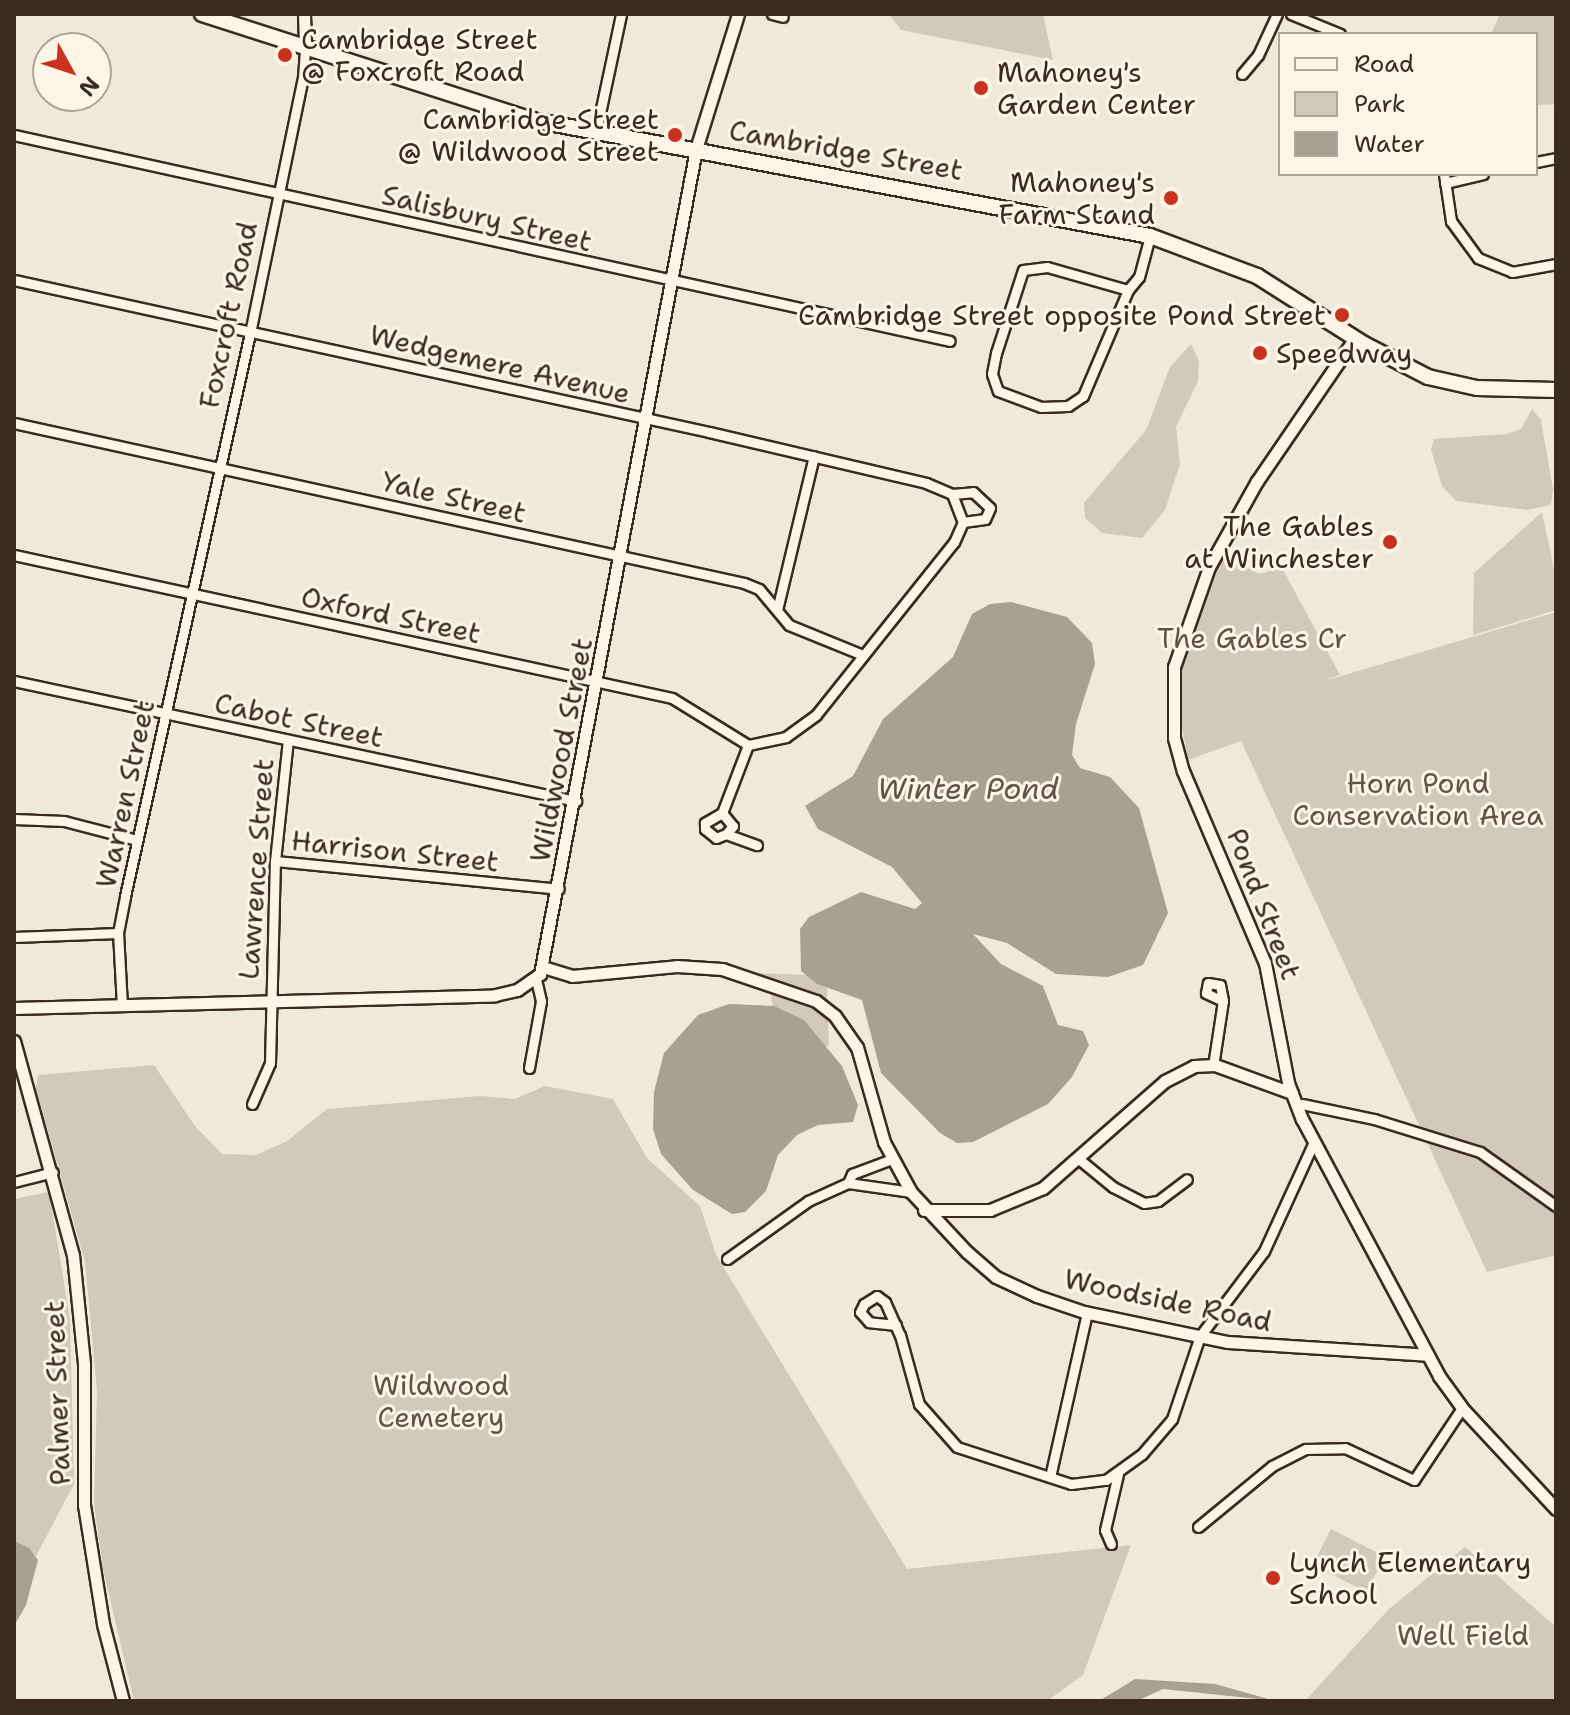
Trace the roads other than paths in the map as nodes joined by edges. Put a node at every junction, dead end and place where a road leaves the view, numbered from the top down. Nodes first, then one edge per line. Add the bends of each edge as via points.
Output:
1 (202, 14) edge
2 (304, 14) edge
3 (621, 14) edge
4 (738, 14) edge
5 (1277, 14) edge
6 (1291, 14) edge
7 (1335, 32) edge
8 (305, 47) junction
9 (1242, 74) dead end
10 (596, 132) junction
11 (14, 135) edge
12 (696, 149) junction
13 (1444, 178) edge
14 (277, 193) junction
15 (1150, 236) junction
16 (1556, 264) edge
17 (14, 280) edge
18 (671, 281) junction
19 (1128, 290) junction
20 (250, 333) junction
21 (1355, 338) junction
22 (950, 341) dead end
23 (1556, 390) edge
24 (646, 419) junction
25 (14, 423) edge
26 (814, 456) junction
27 (217, 468) junction
28 (952, 494) junction
29 (963, 518) junction
30 (14, 555) edge
31 (621, 556) junction
32 (191, 593) junction
33 (777, 610) junction
34 (863, 655) junction
35 (14, 681) edge
36 (598, 682) junction
37 (164, 714) junction
38 (288, 740) junction
39 (748, 745) junction
40 (576, 801) junction
41 (722, 813) junction
42 (14, 819) edge
43 (726, 834) junction
44 (137, 840) junction
45 (757, 845) dead end
46 (275, 861) junction
47 (559, 889) junction
48 (118, 933) junction
49 (14, 937) edge
50 (543, 967) junction
51 (536, 979) junction
52 (269, 1001) junction
53 (1223, 1001) dead end
54 (122, 1006) junction
55 (14, 1008) edge
56 (14, 1041) edge
57 (1213, 1066) junction
58 (529, 1068) dead end
59 (19, 1069) edge
60 (1292, 1093) junction
61 (252, 1104) dead end
62 (1302, 1104) dead end
63 (1314, 1142) junction
64 (892, 1159) junction
65 (1080, 1160) junction
66 (53, 1172) junction
67 (1187, 1179) dead end
68 (14, 1182) edge
69 (848, 1183) junction
70 (911, 1192) junction
71 (1556, 1206) edge
72 (924, 1210) junction
73 (727, 1259) dead end
74 (1087, 1313) junction
75 (896, 1325) dead end
76 (1200, 1336) junction
77 (1427, 1355) junction
78 (1462, 1408) junction
79 (1118, 1474) junction
80 (1050, 1477) junction
81 (1556, 1509) edge
82 (1198, 1527) dead end
83 (1111, 1544) dead end
84 (123, 1701) edge

1 - 8 highway, Cambridge Street
2 - 8 street
3 - 10 street
4 - 12 street, Wildwood Street
5 - 9 street via 1258,55
6 - 7 street
8 - 10 highway, Cambridge Street via 504,112
8 - 14 street, Foxcroft Road
10 - 12 highway, Cambridge Street
11 - 14 street, Salisbury Street
12 - 15 highway, Cambridge Street
12 - 18 street, Wildwood Street
13 - 16 street via 1451,221 1478,258 1512,272
14 - 18 street, Salisbury Street
14 - 20 street, Foxcroft Road
15 - 19 street via 1139,277
15 - 21 highway, Cambridge Street via 1257,276
17 - 20 street, Wedgemere Avenue
18 - 22 street, Salisbury Street
18 - 24 street, Wildwood Street
19 - 19 street via 1091,385 1077,401 1041,407 998,391 992,374 996,353 1023,270 1047,267
20 - 24 street, Wedgemere Avenue
20 - 27 street, Foxcroft Road
21 - 23 highway, Cambridge Street via 1448,383
21 - 60 street, Pond Street via 1229,527 1188,616 1172,680 1172,725 1183,771 1265,963
24 - 26 street, Wedgemere Avenue
24 - 31 street, Wildwood Street
25 - 27 street, Yale Street
26 - 28 street, Wedgemere Avenue
26 - 33 street
27 - 31 street, Yale Street
27 - 32 street, Foxcroft Road
28 - 29 street
28 - 29 street, Wedgemere Avenue via 973,492 990,508 985,519
29 - 34 street via 954,542
30 - 32 street, Oxford Street
31 - 33 street, Yale Street via 744,583 759,589
31 - 36 street, Wildwood Street
32 - 36 street, Oxford Street
32 - 37 street, Warren Street
33 - 34 street, Yale Street via 798,630
34 - 39 street via 799,732
35 - 37 street, Cabot Street
36 - 39 street, Oxford Street via 672,698
36 - 40 street, Wildwood Street
37 - 38 street, Cabot Street
37 - 44 street, Warren Street
38 - 40 street, Cabot Street
38 - 46 street, Lawrence Street
39 - 41 street
40 - 47 street, Wildwood Street
41 - 43 street via 733,826
41 - 43 street via 705,823 705,829 716,838
42 - 44 street via 64,821
43 - 45 street
44 - 48 street, Warren Street
46 - 47 street, Harrison Street
46 - 52 street, Lawrence Street
47 - 50 street, Wildwood Street
48 - 49 street
48 - 54 street, Warren Street
50 - 51 street, Wildwood Street
50 - 64 street, Woodside Road via 572,976 677,966 722,969 808,997 835,1016 857,1047
51 - 52 street via 495,995
51 - 58 street via 541,1001
52 - 54 street
52 - 61 street, Lawrence Street via 268,1076
53 - 57 street
54 - 55 street
56 - 59 street, Palmer Street
57 - 60 street
57 - 65 street via 1194,1066 1165,1081
59 - 66 street, Palmer Street
60 - 63 street, Pond Street
62 - 71 street via 1384,1121 1480,1152
63 - 76 street via 1264,1251
63 - 77 street, Pond Street
64 - 69 street via 852,1174
64 - 70 street, Woodside Road
65 - 67 street via 1113,1187 1144,1203 1158,1201
65 - 72 street via 1043,1188 990,1210
66 - 68 street
66 - 84 street, Palmer Street via 73,1255 83,1338 85,1513 103,1624
69 - 70 street
69 - 73 street via 808,1201
70 - 72 street, Woodside Road
72 - 74 street, Woodside Road via 996,1277
74 - 76 street, Woodside Road
74 - 80 street
75 - 80 street via 919,1404 957,1447
76 - 77 street, Woodside Road via 1277,1348
76 - 79 street via 1172,1419
77 - 78 street, Pond Street
78 - 81 street, Pond Street
78 - 82 street via 1414,1480 1345,1448 1306,1449 1272,1466
79 - 80 street via 1091,1483
79 - 83 street via 1105,1530

